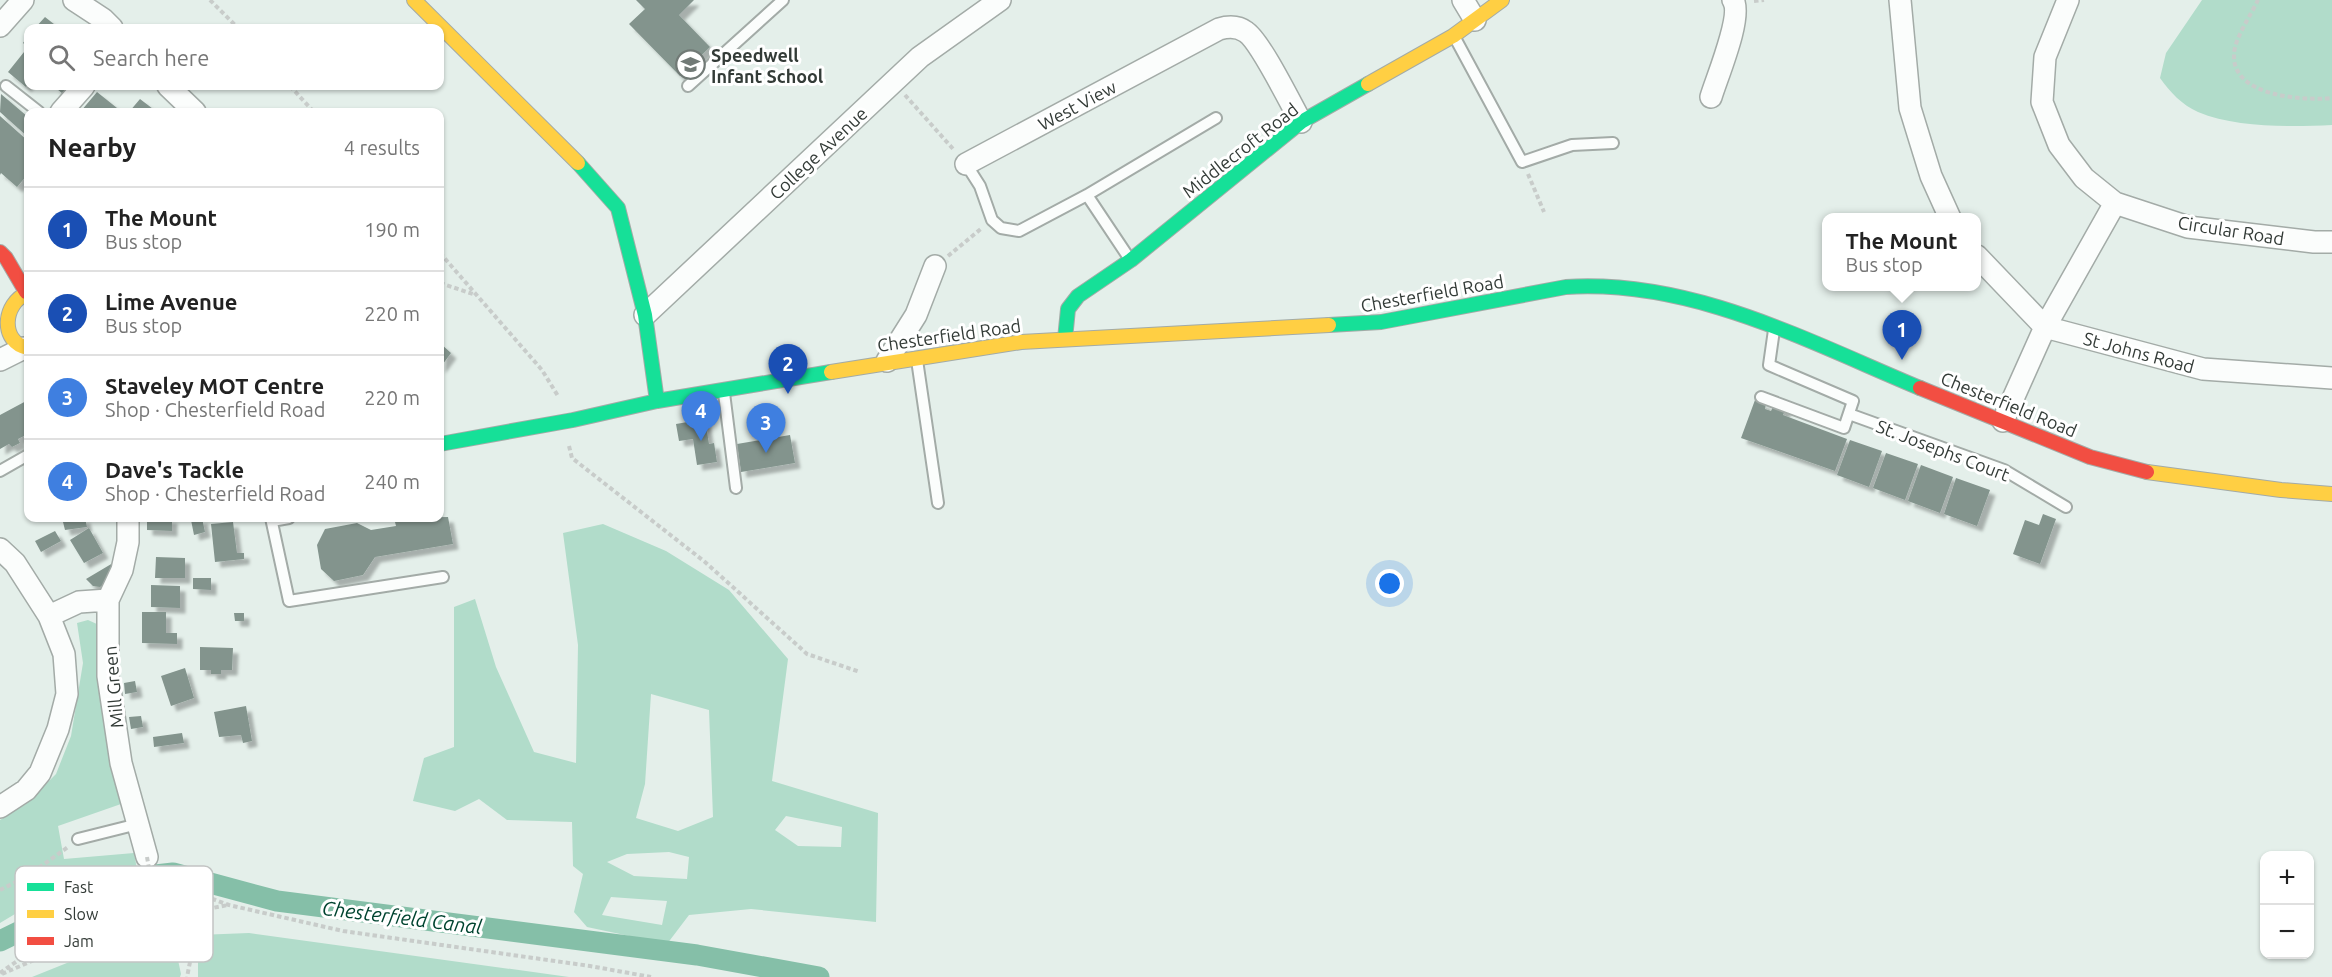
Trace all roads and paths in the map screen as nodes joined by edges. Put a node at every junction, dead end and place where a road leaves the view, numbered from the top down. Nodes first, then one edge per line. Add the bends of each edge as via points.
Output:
1 (23, 0) edge
2 (74, 0) edge
3 (210, 0) edge
4 (414, 0) edge
5 (783, 0) edge
6 (1463, 0) edge
7 (1502, 0) edge
8 (1733, 0) edge
9 (1900, 0) edge
10 (2068, 0) edge
11 (2258, 0) edge
12 (994, 2) edge
13 (1475, 20) junction
14 (108, 24) edge
15 (234, 24) edge
16 (438, 24) edge
17 (0, 26) edge
18 (444, 30) edge
19 (1454, 36) junction
20 (893, 82) junction
21 (6, 86) dead end
22 (688, 86) dead end
23 (81, 90) edge
24 (172, 90) edge
25 (294, 90) edge
26 (1711, 97) dead end
27 (2332, 98) edge
28 (34, 108) edge
29 (65, 108) edge
30 (191, 108) edge
31 (310, 108) edge
32 (1216, 118) dead end
33 (1301, 122) junction
34 (1613, 143) dead end
35 (1522, 162) junction
36 (966, 164) junction
37 (1087, 195) junction
38 (2115, 202) junction
39 (1544, 212) dead end
40 (1948, 213) edge
41 (992, 220) junction
42 (2332, 242) edge
43 (0, 252) edge
44 (444, 258) edge
45 (1981, 260) edge
46 (1131, 261) junction
47 (935, 266) joint
48 (444, 284) edge
49 (24, 287) edge
50 (24, 293) edge
51 (477, 295) junction
52 (645, 315) junction
53 (1, 316) edge
54 (1774, 327) junction
55 (2045, 327) junction
56 (1065, 339) junction
57 (24, 347) edge
58 (24, 349) edge
59 (916, 357) junction
60 (0, 360) edge
61 (887, 361) junction
62 (2332, 378) edge
63 (724, 393) dead end
64 (1761, 397) dead end
65 (657, 401) junction
66 (1849, 414) junction
67 (568, 421) junction
68 (2002, 421) junction
69 (444, 443) edge
70 (24, 456) edge
71 (0, 471) edge
72 (736, 489) dead end
73 (2332, 494) edge
74 (938, 503) dead end
75 (2066, 507) dead end
76 (128, 522) edge
77 (272, 522) edge
78 (0, 549) edge
79 (442, 577) dead end
80 (108, 600) junction
81 (49, 616) junction
82 (860, 672) dead end
83 (0, 807) edge
84 (138, 824) junction
85 (78, 839) joint
86 (147, 857) joint
87 (41, 866) edge
88 (149, 866) edge
89 (15, 882) edge
90 (0, 890) edge
91 (213, 899) edge
92 (229, 905) junction
93 (213, 908) edge
94 (17, 962) edge
95 (28, 962) edge
96 (190, 962) edge
97 (0, 974) edge
98 (187, 977) edge
99 (651, 977) edge

1 - 17 street
2 - 14 street
3 - 15 path
4 - 16 main road
5 - 22 lane
6 - 13 street
7 - 13 main road, Middlecroft Road
8 - 26 street via 1736,18
9 - 40 street via 1911,108 1931,176
10 - 38 street, Circular Road via 2044,57 2042,102 2059,145 2084,178
11 - 27 path via 2234,53 2235,67 2244,80 2277,95
12 - 20 street, College Avenue
13 - 19 main road, Middlecroft Road
18 - 52 main road via 618,208
19 - 33 main road, Middlecroft Road
19 - 35 lane
20 - 36 path
20 - 52 street, College Avenue
21 - 28 lane
23 - 29 street
24 - 30 street
25 - 31 path
32 - 37 lane
33 - 36 street, West View via 1254,39 1237,27 1227,26
33 - 46 main road, Middlecroft Road
34 - 35 lane via 1572,145
35 - 39 path
36 - 41 lane via 980,186
37 - 41 lane via 1019,231 1001,228
37 - 46 lane
38 - 42 street, Circular Road via 2188,227
38 - 55 street
41 - 47 path
43 - 49 main road
44 - 51 path
45 - 55 street
46 - 56 main road, Middlecroft Road via 1072,302
47 - 61 street via 916,315
48 - 51 path
50 - 53 main road via 6,304
51 - 67 path via 543,370
52 - 65 main road
53 - 57 main road via 4,334 12,343
54 - 56 main road, Chesterfield Road via 1700,302 1637,289 1587,285 1381,322
54 - 66 lane via 1769,365 1853,401
54 - 68 main road, Chesterfield Road
55 - 62 street, St Johns Road via 2202,369
55 - 68 street
56 - 59 main road, Chesterfield Road
58 - 60 street
59 - 61 main road, Chesterfield Road
59 - 74 lane
61 - 65 main road, Chesterfield Road
63 - 72 lane
64 - 66 lane via 1844,428
65 - 67 main road, Chesterfield Road
66 - 75 lane, St. Josephs Court via 2004,470
67 - 69 main road, Chesterfield Road
67 - 82 path via 572,458 705,562 807,654
68 - 73 main road, Chesterfield Road via 2090,457 2148,472
70 - 71 lane
76 - 80 street, Mill Green via 122,570
77 - 79 lane via 289,601
78 - 81 street via 22,573
80 - 81 street via 79,602
80 - 84 street, Mill Green via 108,676 122,763
81 - 83 street via 64,654 67,694 40,773 26,790
84 - 85 lane
84 - 86 street, Mill Green
85 - 87 path
86 - 88 path, bridge
89 - 90 path
91 - 92 path
92 - 93 path
92 - 99 path via 342,931
94 - 97 path
95 - 97 path
96 - 98 path

